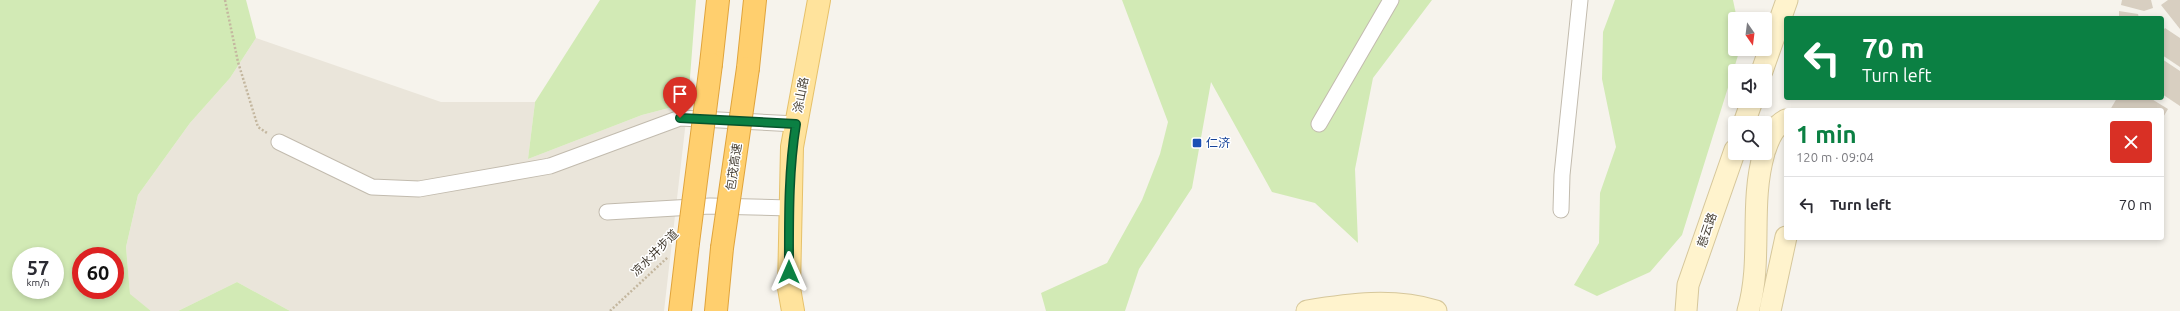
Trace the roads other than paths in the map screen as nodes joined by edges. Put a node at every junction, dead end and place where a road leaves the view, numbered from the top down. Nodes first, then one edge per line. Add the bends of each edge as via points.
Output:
1 (718, 0) edge
2 (755, 0) edge
3 (819, 0) edge
4 (1391, 0) edge
5 (1580, 0) edge
6 (1787, 0) edge
7 (1764, 64) edge
8 (1784, 121) edge
9 (796, 124) junction
10 (1319, 124) dead end
11 (1772, 134) edge
12 (279, 142) road end
13 (1732, 160) edge
14 (1763, 160) edge
15 (790, 208) junction
16 (1561, 210) dead end
17 (607, 212) dead end
18 (1785, 240) edge
19 (680, 311) edge
20 (716, 311) edge
21 (793, 311) edge
22 (1307, 311) edge
23 (1436, 311) edge
24 (1686, 311) edge
25 (1748, 311) edge
26 (1770, 311) edge

1 - 19 highway, bridge via 711,64 680,248
2 - 20 highway, 包茂高速, bridge
3 - 9 main road, 涂山路
4 - 10 street
5 - 16 street via 1562,175
6 - 7 street
8 - 11 street
9 - 12 street via 680,118 550,166 419,189 372,187
9 - 15 main road, 涂山路 via 792,147
13 - 24 street, 慈云路 via 1688,286
14 - 25 street via 1757,188 1755,263 1752,298
15 - 17 street via 710,206
15 - 21 main road, 涂山路 via 789,288
18 - 26 street
22 - 23 street via 1375,303 1407,304

